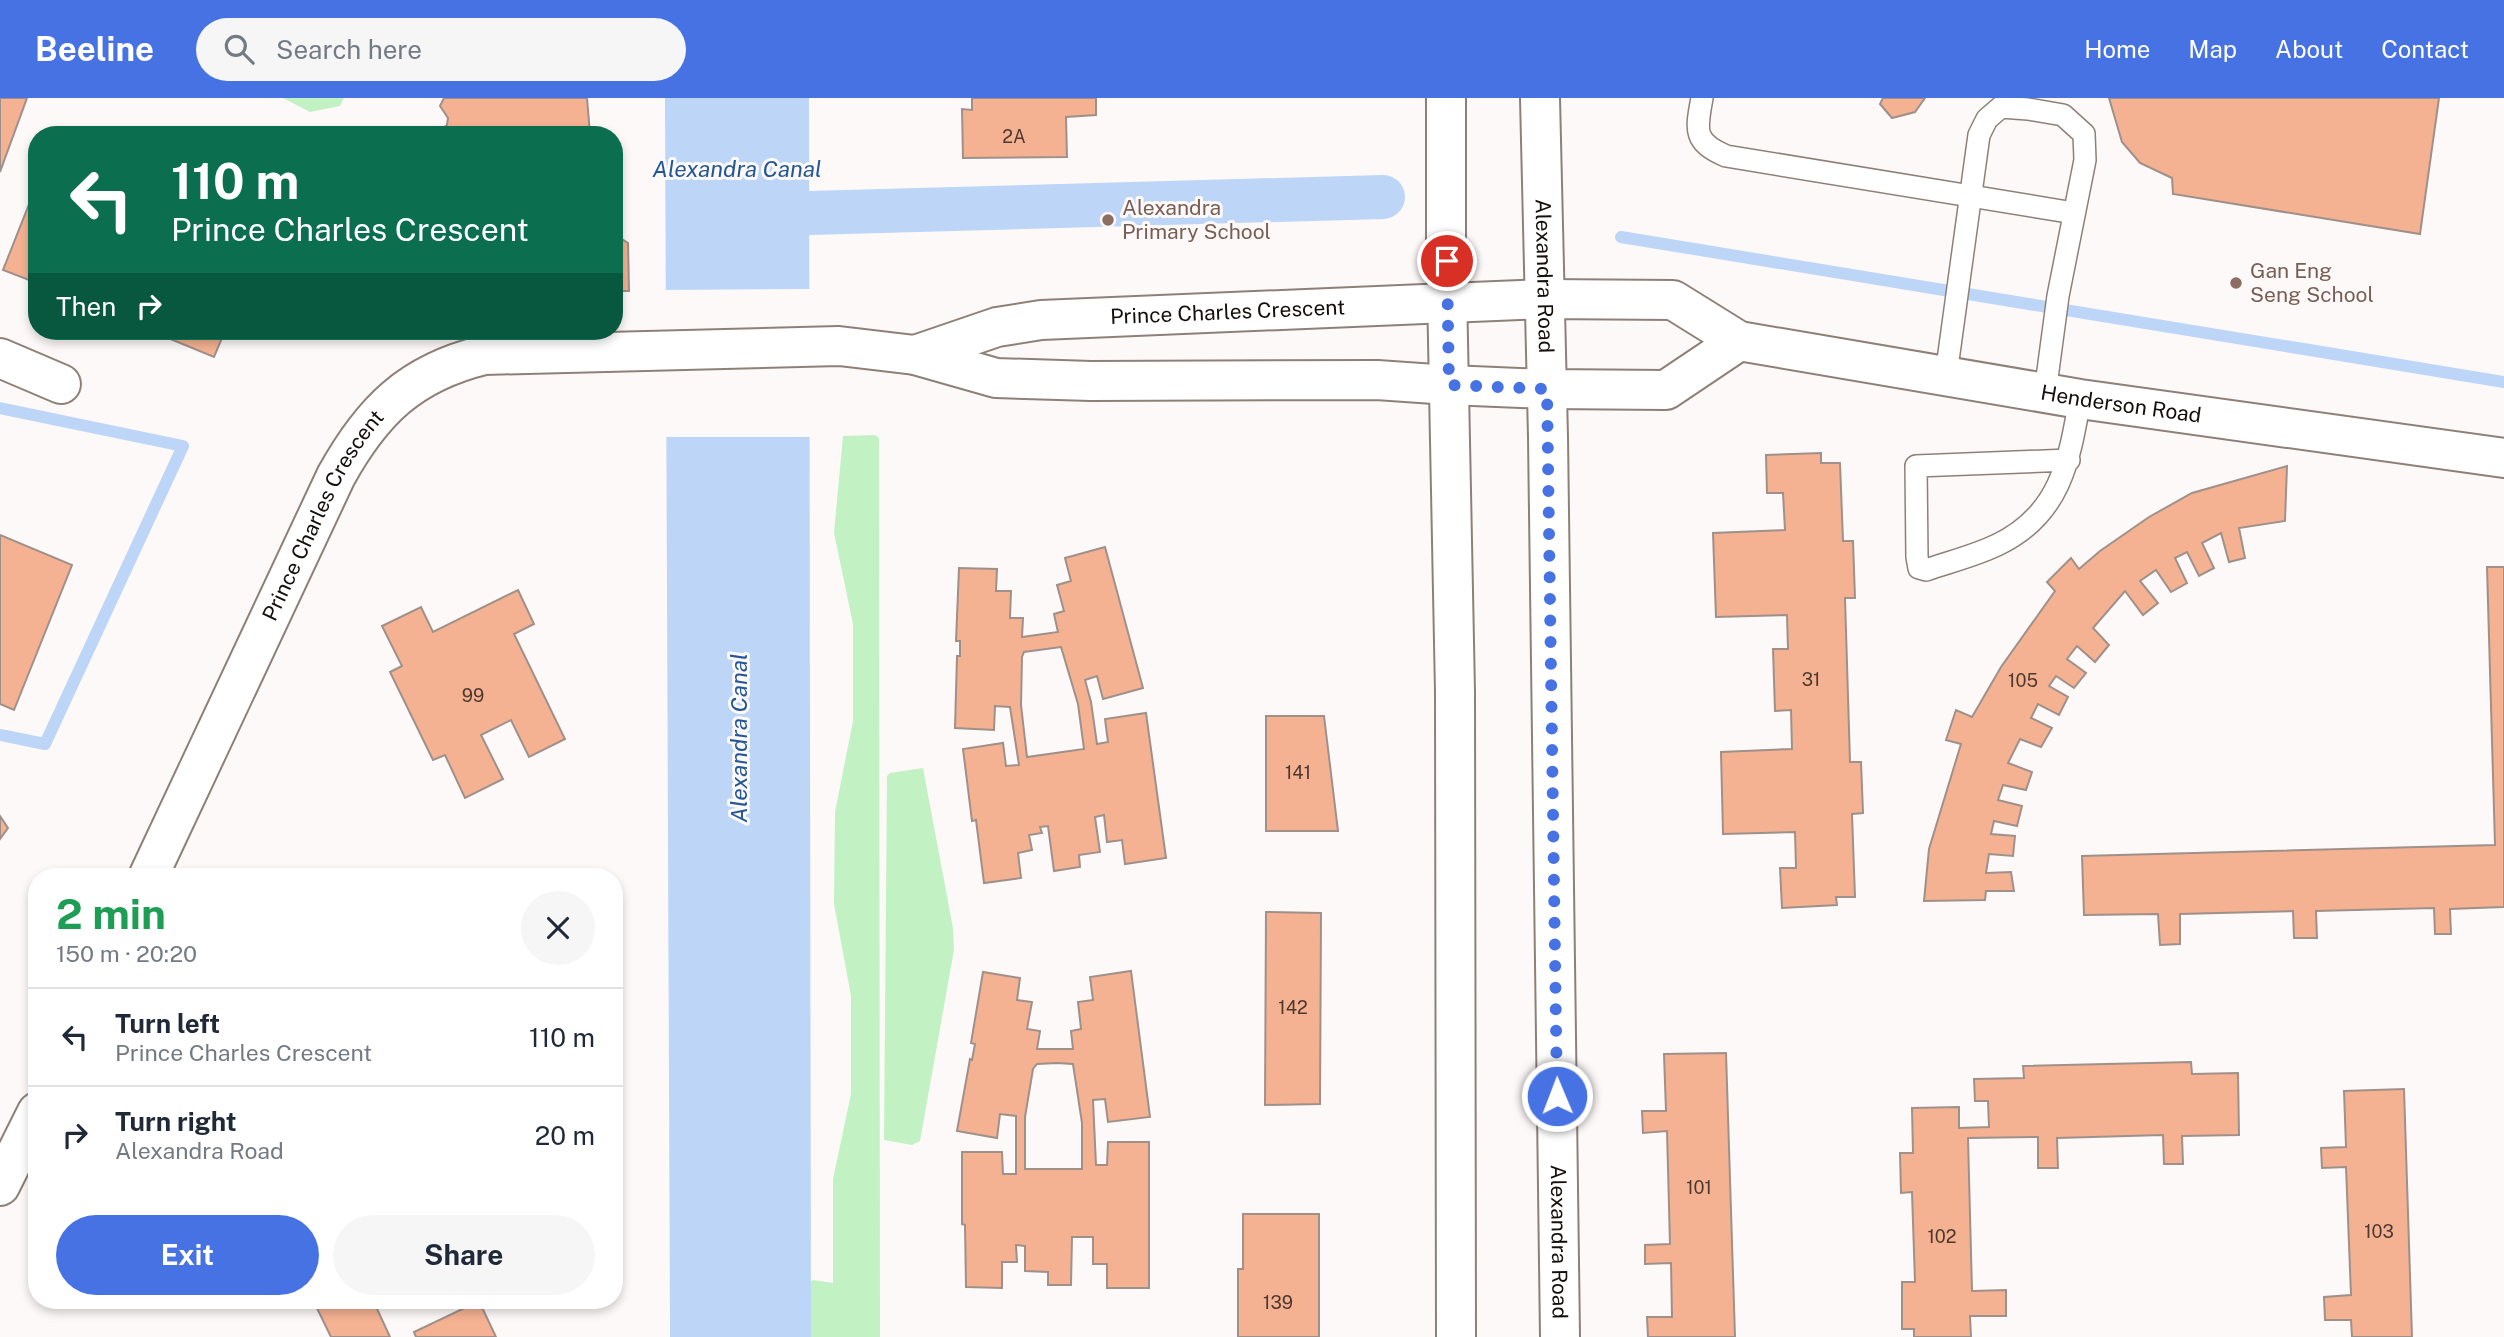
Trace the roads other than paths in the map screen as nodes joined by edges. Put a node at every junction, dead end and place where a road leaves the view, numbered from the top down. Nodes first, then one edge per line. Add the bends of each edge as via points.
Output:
1 (1446, 98) edge
2 (1540, 98) edge
3 (1702, 98) edge
4 (1970, 195) junction
5 (2074, 213) junction
6 (1545, 299) junction
7 (1448, 303) junction
8 (1740, 341) junction
9 (915, 355) junction
10 (0, 358) edge
11 (1946, 375) junction
12 (61, 384) dead end
13 (1449, 385) junction
14 (1547, 389) junction
15 (2062, 396) junction
16 (2504, 458) edge
17 (2069, 460) junction
18 (153, 868) edge
19 (28, 1130) edge
20 (0, 1186) edge
21 (1456, 1337) edge
22 (1560, 1337) edge

1 - 7 main road
2 - 6 main road, Alexandra Road
3 - 4 lane via 1701,140 1726,156
4 - 5 lane
4 - 5 lane via 1979,135 1987,119 2001,107 2063,115 2084,134 2085,160
4 - 11 lane
5 - 15 lane via 2050,348
6 - 7 main road, Prince Charles Crescent
6 - 8 main road, Henderson Road via 1673,300
6 - 14 main road, Alexandra Road
7 - 9 main road, Prince Charles Crescent via 1041,320 997,327
7 - 13 main road
8 - 11 main road, Henderson Road
8 - 14 main road via 1666,390
9 - 13 main road, Prince Charles Crescent via 996,378 1377,380
9 - 18 main road, Prince Charles Crescent via 839,346 484,355 452,363 419,379 382,410 355,442 336,476
10 - 12 main road
11 - 15 main road, Henderson Road
13 - 14 main road, Prince Charles Crescent
13 - 21 main road via 1455,692
14 - 22 main road, Alexandra Road
15 - 16 main road, Henderson Road
15 - 17 lane
17 - 17 lane via 2046,507 2025,529 1996,546 1926,570 1919,568 1916,466
19 - 20 main road

